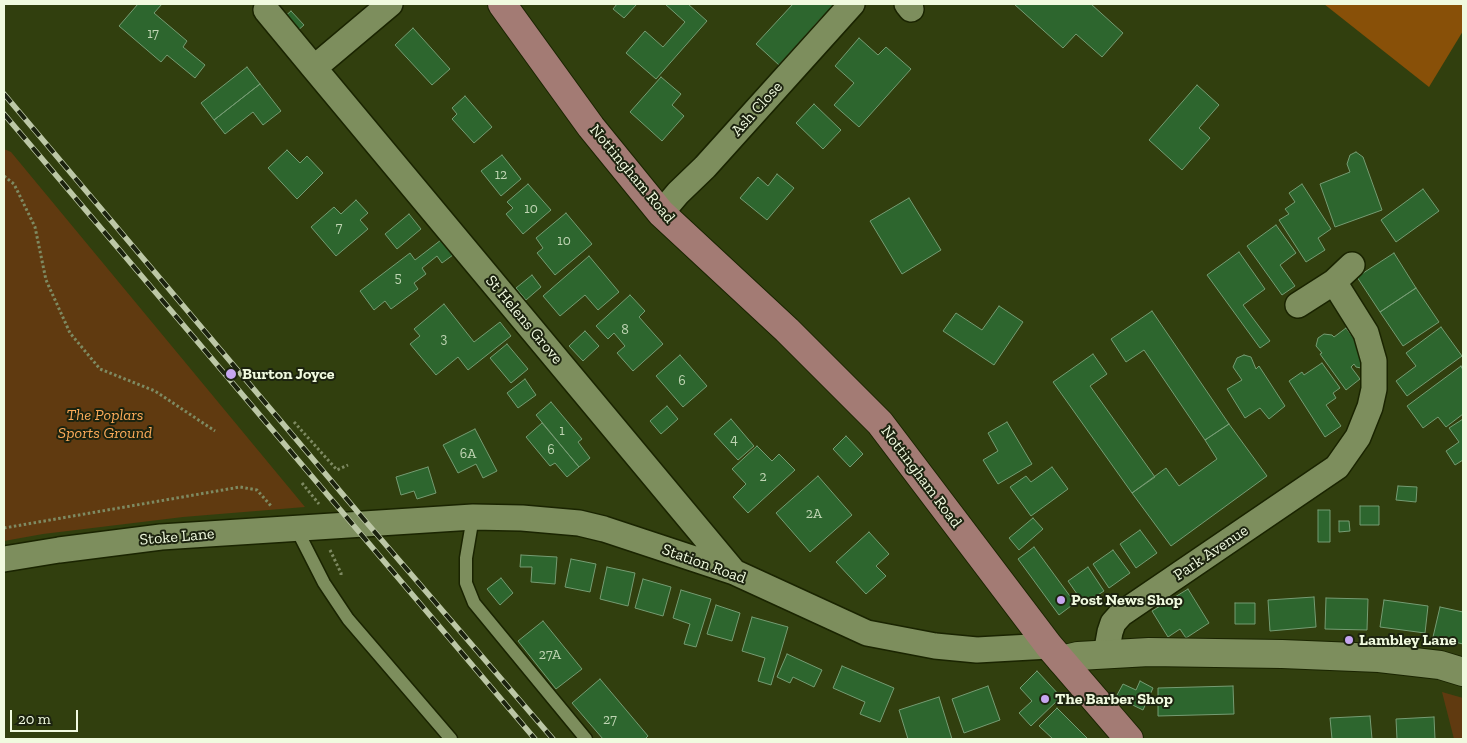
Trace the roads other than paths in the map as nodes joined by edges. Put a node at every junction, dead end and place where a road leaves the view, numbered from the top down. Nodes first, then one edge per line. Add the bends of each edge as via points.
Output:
1 (390, 4) edge
2 (502, 4) edge
3 (852, 4) edge
4 (266, 10) dead end
5 (314, 68) junction
6 (661, 213) junction
7 (1352, 265) dead end
8 (1334, 282) junction
9 (1298, 305) dead end
10 (473, 517) junction
11 (351, 524) joint
12 (292, 529) junction
13 (4, 559) edge
14 (734, 572) junction
15 (1055, 653) junction
16 (1106, 654) junction
17 (1463, 672) edge
18 (451, 739) edge
19 (586, 739) edge
20 (1129, 739) edge

1 - 5 street
2 - 6 main road, Nottingham Road via 591,127
3 - 6 street, Ash Close
4 - 5 street, St Helens Grove
5 - 14 street, St Helens Grove
6 - 15 main road, Nottingham Road via 787,330 880,423
7 - 8 street
8 - 9 street
8 - 16 street, Park Avenue via 1366,333 1374,361 1374,389 1358,437 1337,468 1121,614 1113,622
10 - 11 street, Station Road
10 - 14 street, Station Road via 579,523
10 - 19 lane via 466,558 466,583 474,603
11 - 12 street, Stoke Lane
12 - 13 street, Stoke Lane via 161,537
12 - 18 lane via 348,619
14 - 15 street, Station Road via 867,632 927,645
15 - 16 street via 1078,656
15 - 20 main road, Nottingham Road
16 - 17 street via 1149,652 1379,658 1440,665

